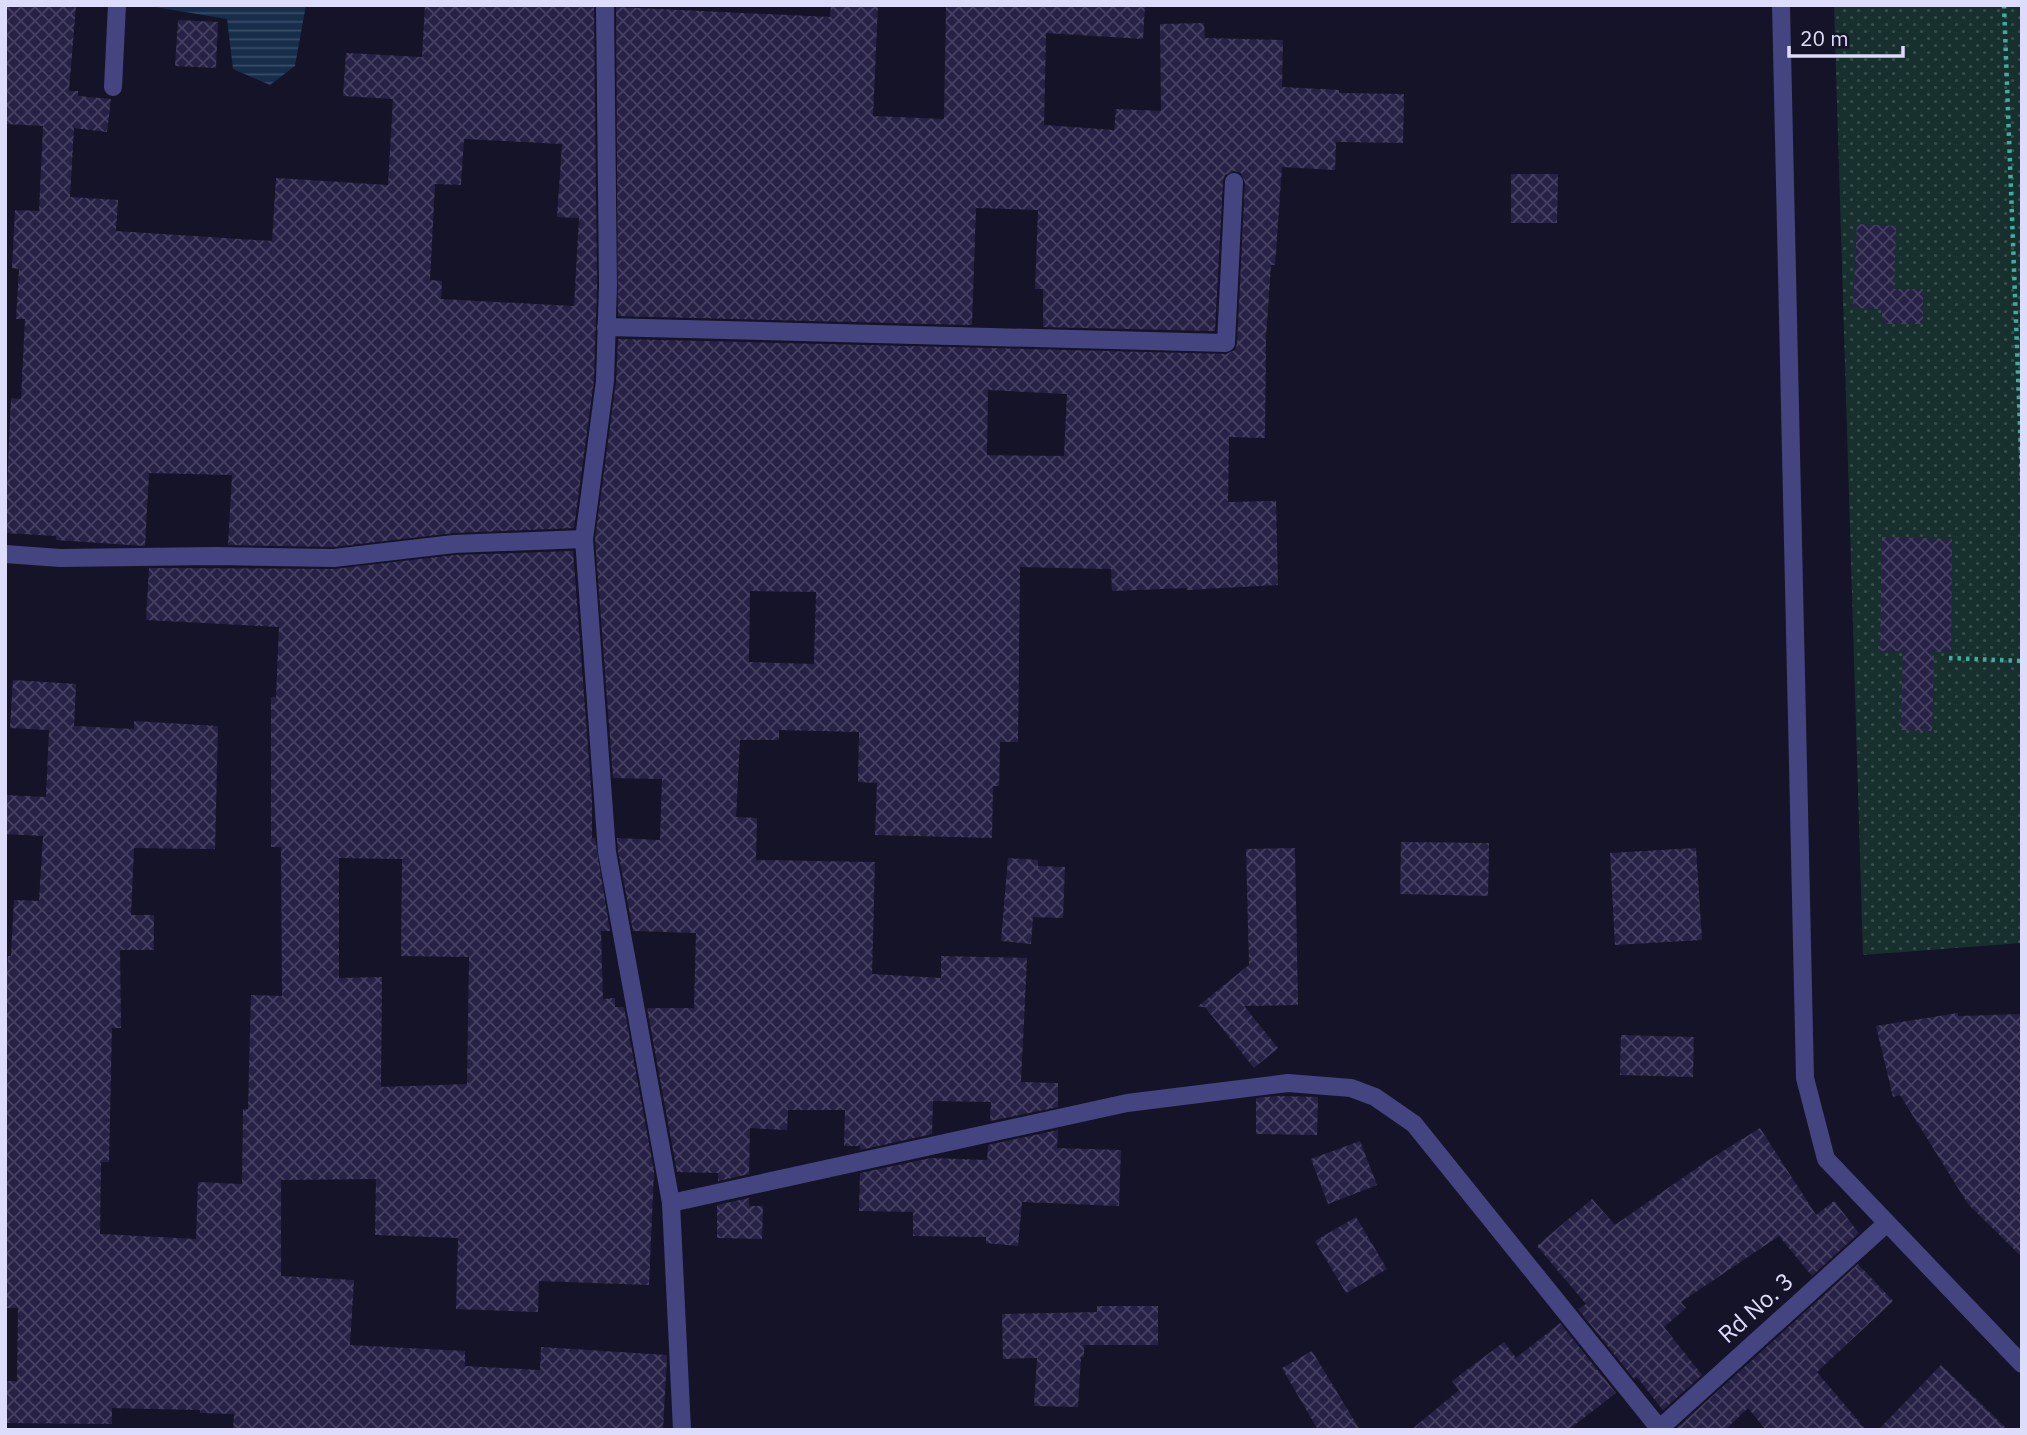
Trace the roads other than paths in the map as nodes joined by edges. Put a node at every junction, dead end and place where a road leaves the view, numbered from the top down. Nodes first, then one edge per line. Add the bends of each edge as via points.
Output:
1 (117, 5) edge
2 (605, 5) edge
3 (1781, 5) edge
4 (113, 87) dead end
5 (1234, 182) dead end
6 (606, 327) junction
7 (584, 538) junction
8 (5, 554) edge
9 (671, 1203) junction
10 (1887, 1223) junction
11 (2022, 1364) edge
12 (1658, 1429) edge
13 (682, 1430) edge

1 - 4 street
2 - 6 street
3 - 10 street via 1805,1078 1826,1159
5 - 6 street via 1226,343
6 - 7 street via 605,381
7 - 8 street via 454,544 334,558
7 - 9 street via 607,852
9 - 12 street via 1127,1103 1288,1083 1351,1088 1375,1097 1414,1124
9 - 13 street
10 - 11 street
10 - 12 street, Rd No. 3

